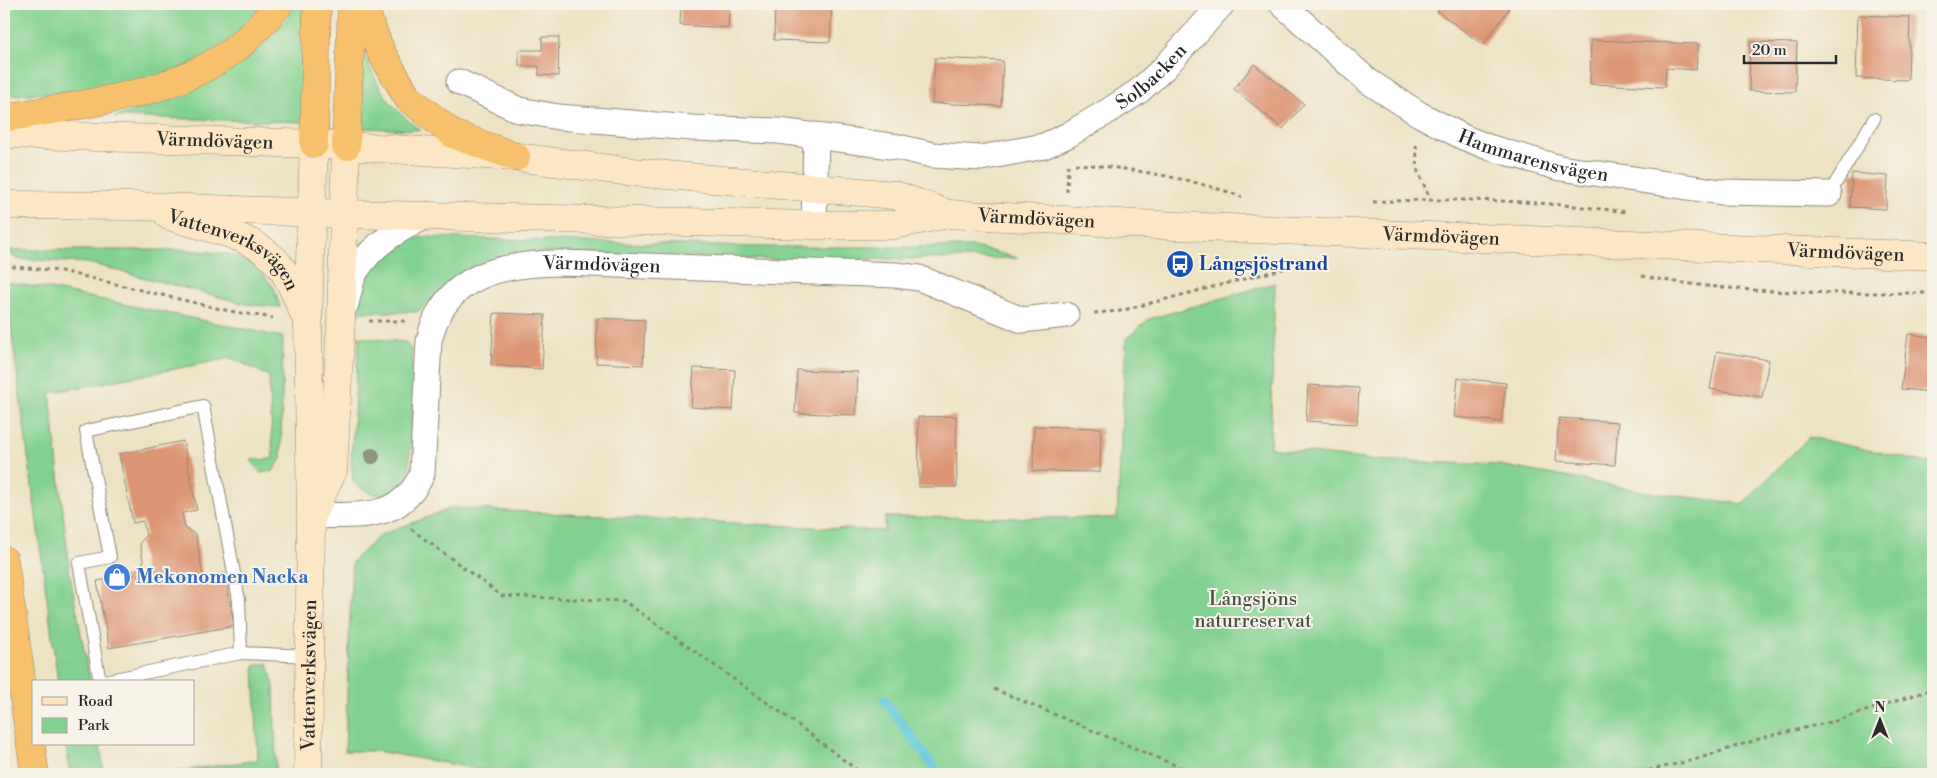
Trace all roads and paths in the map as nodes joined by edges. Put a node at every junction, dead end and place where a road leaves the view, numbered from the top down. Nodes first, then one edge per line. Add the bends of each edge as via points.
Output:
1 (280, 4) edge
2 (318, 4) edge
3 (352, 4) edge
4 (362, 4) edge
5 (1222, 4) edge
6 (1282, 4) edge
7 (459, 82) dead end
8 (1419, 114) junction
9 (4, 118) edge
10 (1874, 119) dead end
11 (4, 134) edge
12 (816, 135) junction
13 (314, 144) junction
14 (346, 146) junction
15 (516, 157) junction
16 (1068, 164) dead end
17 (814, 187) junction
18 (1829, 194) joint
19 (1243, 198) dead end
20 (1430, 198) junction
21 (1368, 202) dead end
22 (4, 205) edge
23 (134, 206) junction
24 (311, 212) junction
25 (1635, 213) dead end
26 (343, 214) junction
27 (948, 214) junction
28 (429, 215) junction
29 (814, 225) junction
30 (1933, 256) edge
31 (1310, 262) dead end
32 (4, 266) edge
33 (1633, 275) dead end
34 (1933, 293) edge
35 (1066, 315) joint
36 (281, 319) dead end
37 (434, 320) junction
38 (308, 321) junction
39 (351, 321) junction
40 (312, 516) junction
41 (410, 528) dead end
42 (4, 560) edge
43 (241, 652) junction
44 (310, 656) junction
45 (100, 680) edge
46 (109, 680) edge
47 (1933, 689) edge
48 (994, 690) dead end
49 (35, 774) edge
50 (308, 774) edge
51 (862, 774) edge
52 (1196, 774) edge
53 (1633, 774) edge

1 - 9 highway via 231,52 197,72 157,88
2 - 13 highway
3 - 14 highway
4 - 15 highway via 382,54 408,98 453,134
5 - 12 street, Solbacken via 1140,91 1044,146 981,158 932,155
6 - 8 street, Hammarensvägen via 1368,82
7 - 12 street via 518,110 558,117
8 - 18 street, Hammarensvägen via 1488,147 1560,168 1721,192
8 - 20 path via 1418,172
10 - 18 lane
11 - 13 main road, Värmdövägen
12 - 17 street
13 - 14 main road, Värmdövägen
13 - 24 main road, Vattenverksvägen
14 - 15 main road, Värmdövägen
14 - 26 main road, Vattenverksvägen
15 - 17 main road, Värmdövägen via 632,172
16 - 19 path via 1106,166 1220,189
17 - 27 main road, Värmdövägen via 896,195
17 - 29 street
20 - 21 path
20 - 25 path via 1588,207
22 - 23 main road, Värmdövägen
23 - 24 main road, Värmdövägen
23 - 38 main road, Vattenverksvägen via 245,240 268,253 281,267
24 - 26 main road, Värmdövägen
24 - 38 main road, Vattenverksvägen
26 - 28 main road, Värmdövägen
26 - 39 main road, Vattenverksvägen
27 - 29 main road, Värmdövägen via 894,225
27 - 30 main road, Värmdövägen
28 - 29 main road, Värmdövägen
28 - 39 street, Vattenverksvägen via 386,237 355,272
31 - 35 path via 1120,311
32 - 36 path via 61,271 229,311
33 - 34 path via 1682,284 1826,293
35 - 37 street, Värmdövägen via 1022,320 919,278 896,275 527,263 494,270 472,280 444,304
37 - 39 path
37 - 40 street, Värmdövägen via 429,341 422,474 415,490 390,510
38 - 40 main road, Vattenverksvägen
39 - 40 main road, Vattenverksvägen via 333,471
40 - 44 main road, Vattenverksvägen
41 - 51 path via 502,596 624,601
42 - 49 highway
43 - 44 lane
43 - 45 lane via 239,600 203,406 86,431 110,557 79,563
43 - 46 lane
44 - 50 main road, Vattenverksvägen
47 - 53 path via 1835,721
48 - 52 path

